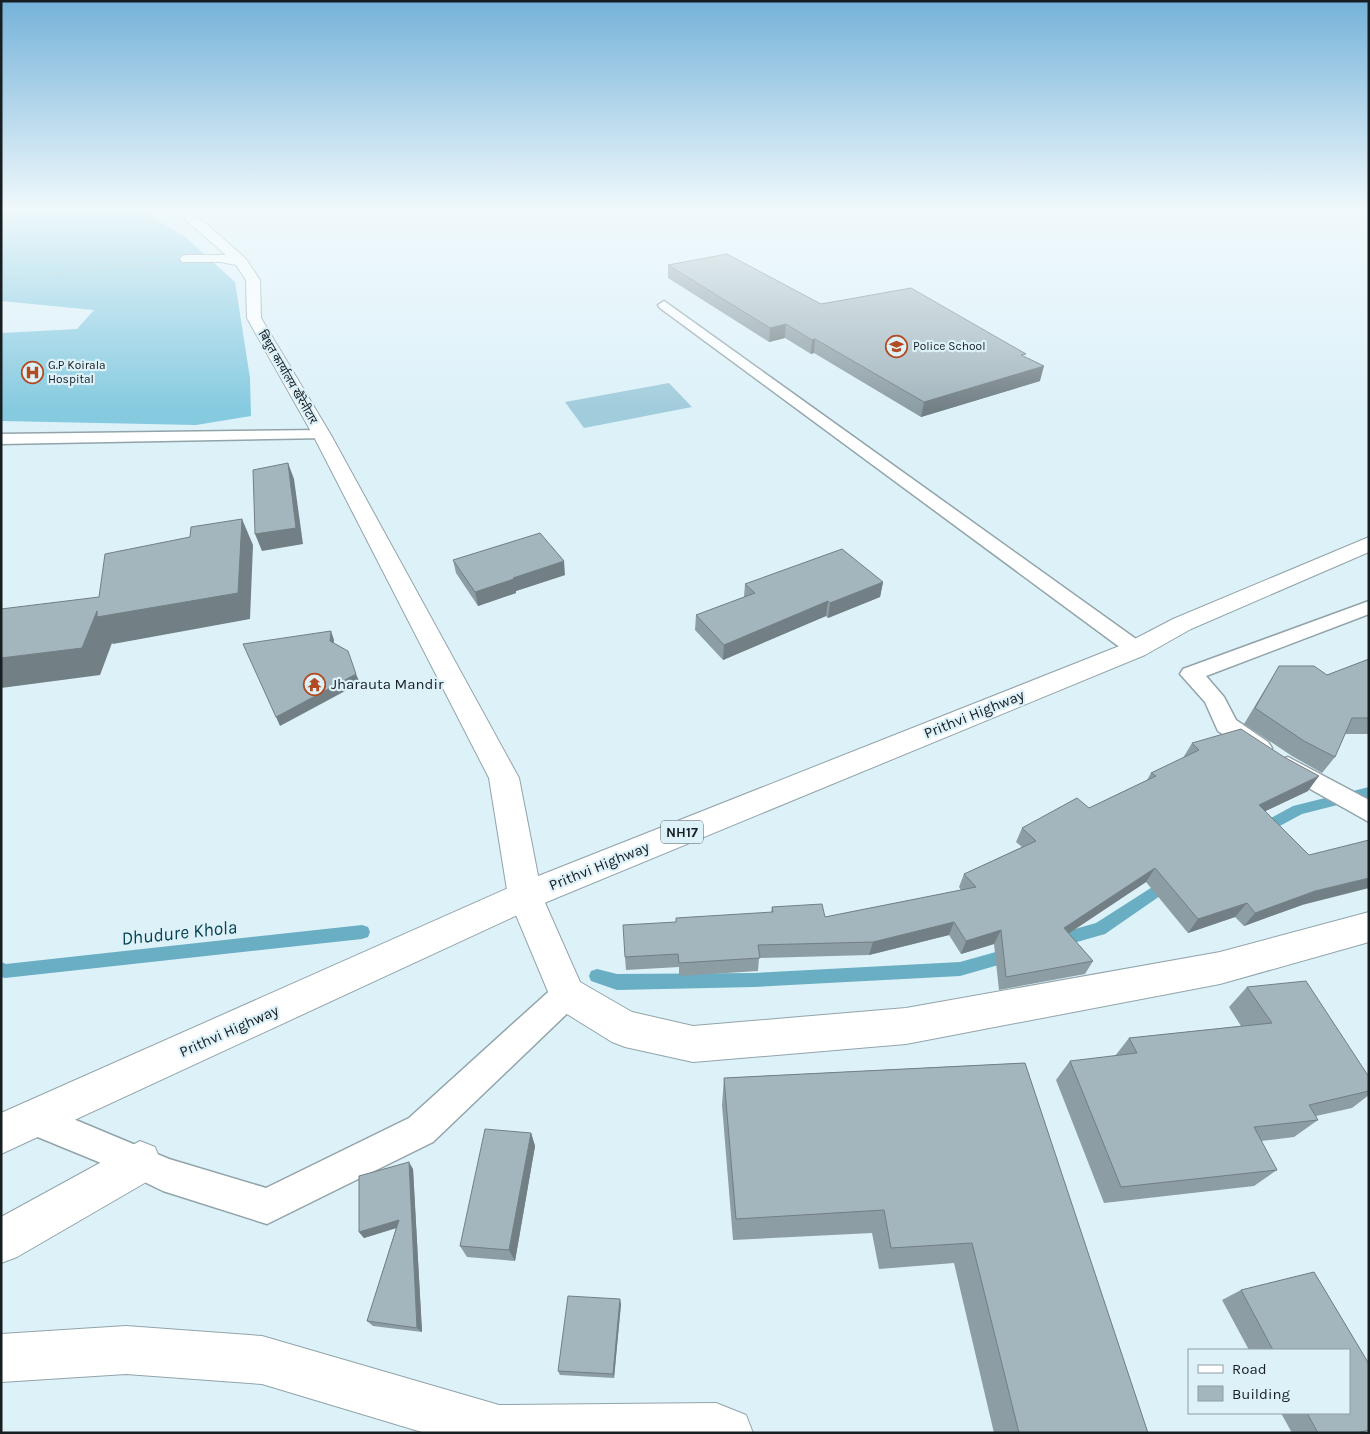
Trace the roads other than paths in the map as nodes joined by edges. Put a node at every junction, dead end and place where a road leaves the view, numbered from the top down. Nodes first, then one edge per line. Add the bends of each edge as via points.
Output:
1 (250, 276) edge
2 (664, 305) dead end
3 (322, 435) junction
4 (1, 439) edge
5 (1369, 544) edge
6 (1369, 607) edge
7 (1136, 649) junction
8 (1369, 812) edge
9 (525, 896) junction
10 (1369, 928) edge
11 (567, 994) junction
12 (35, 1119) junction
13 (1, 1134) edge
14 (140, 1162) junction
15 (1, 1241) edge
16 (1, 1358) edge
17 (728, 1433) edge

1 - 3 main road, बिधुत कार्यालय खैरेनीटार via 254,318
2 - 7 lane
3 - 4 lane
3 - 9 main road, बिधुत कार्यालय खैरेनीटार via 504,778
5 - 7 main road, Prithvi Highway / NH17 via 1182,624
6 - 8 lane via 1191,674 1220,706 1226,725 1283,764
7 - 9 main road, Prithvi Highway / NH17
9 - 11 main road, बिधुत कार्यालय खैरेनीटार
9 - 12 main road, Prithvi Highway / NH17
10 - 11 main road via 1220,968 906,1026 693,1044 625,1029
11 - 14 lane via 421,1130 267,1206 163,1174
12 - 13 main road, Prithvi Highway / NH17
12 - 14 lane
14 - 15 main road
16 - 17 main road via 126,1350 262,1360 499,1430 716,1428

